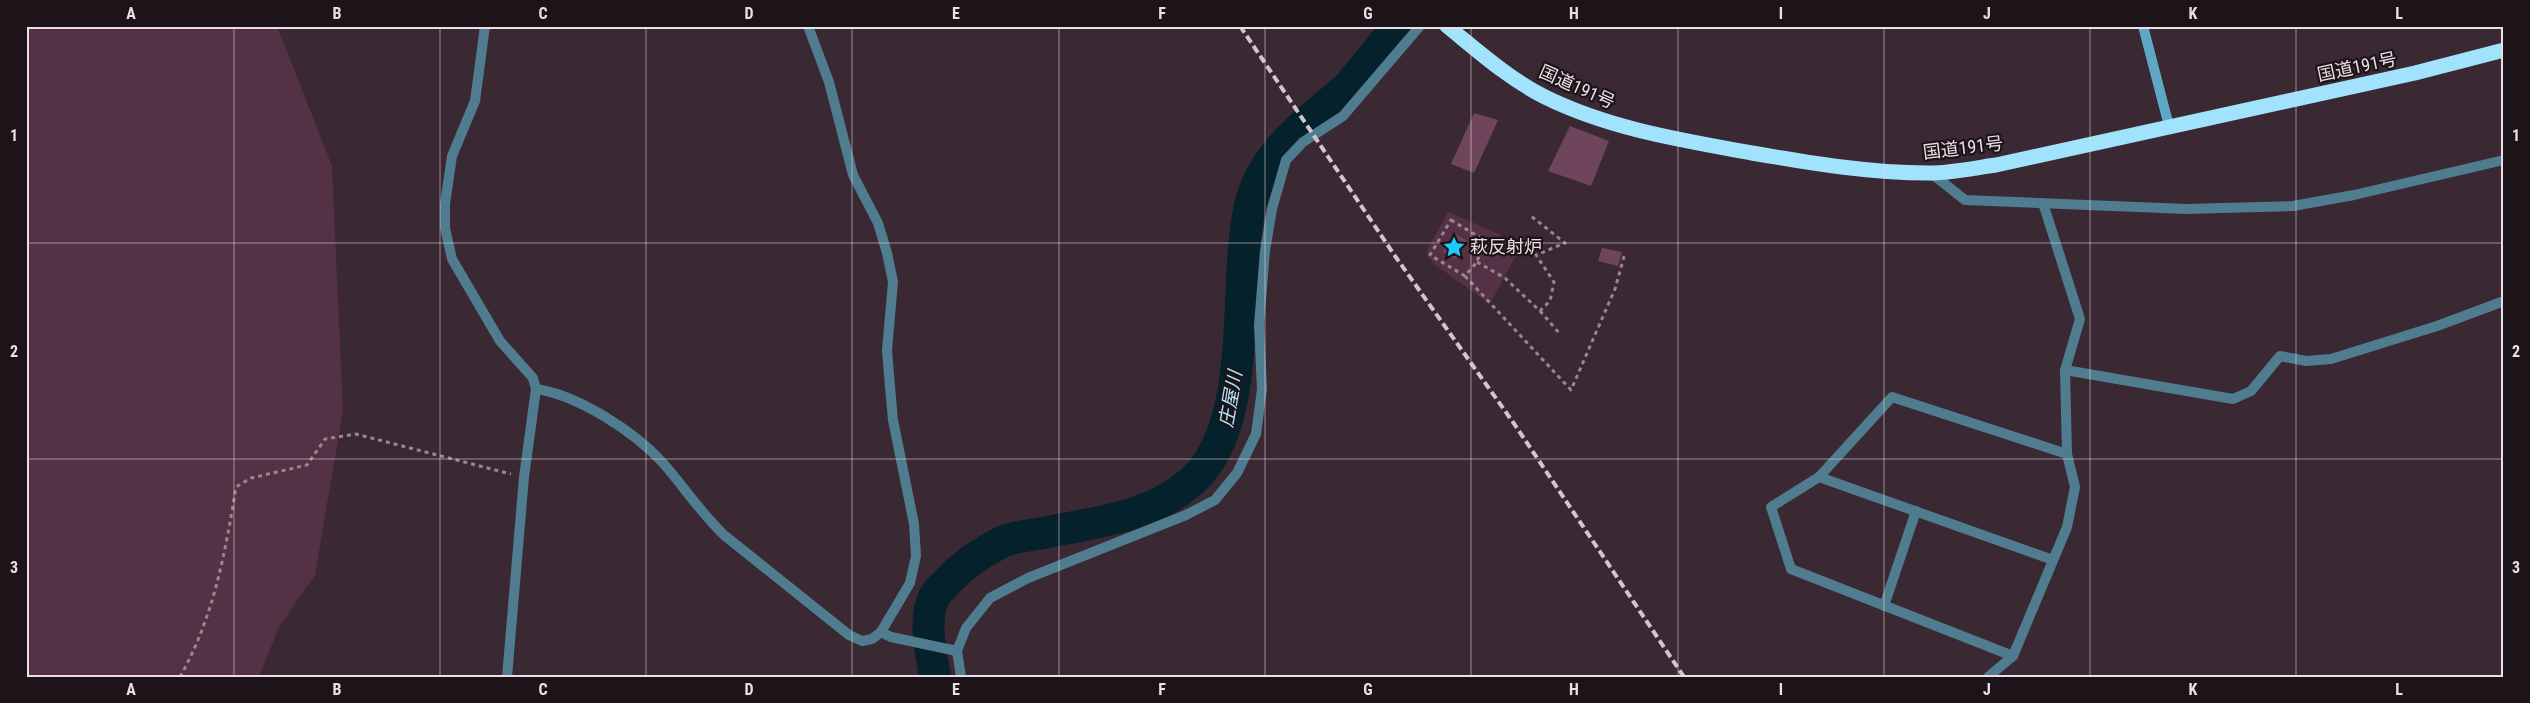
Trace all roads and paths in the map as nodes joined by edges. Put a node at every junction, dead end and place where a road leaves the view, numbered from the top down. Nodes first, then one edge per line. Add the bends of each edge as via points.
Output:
1 (485, 26) edge
2 (808, 26) edge
3 (1420, 26) edge
4 (1447, 26) edge
5 (2144, 26) edge
6 (2504, 50) edge
7 (2169, 126) junction
8 (2504, 160) edge
9 (1931, 173) junction
10 (2043, 203) junction
11 (1531, 216) dead end
12 (1625, 253) dead end
13 (1476, 262) junction
14 (1465, 276) junction
15 (2504, 301) edge
16 (1540, 311) junction
17 (1560, 334) dead end
18 (2065, 370) junction
19 (536, 389) junction
20 (2067, 454) junction
21 (524, 477) junction
22 (1819, 477) junction
23 (1916, 512) junction
24 (2053, 560) junction
25 (1884, 606) junction
26 (881, 632) junction
27 (957, 651) junction
28 (2013, 656) junction
29 (180, 677) edge
30 (507, 677) edge
31 (961, 677) edge
32 (1988, 677) edge

1 - 19 street via 475,101 452,156 445,228 452,259 500,341 533,378
2 - 26 street via 829,82 853,174 878,223 893,282 887,350 890,387 893,420 914,524 916,556 910,583
3 - 27 street via 1344,116 1303,142 1286,160 1272,209 1265,251 1259,325 1262,390 1256,434 1237,473 1215,500 1186,515 1028,578 990,598 966,628
4 - 9 highway, 国道191号 via 1509,75 1543,96 1618,126 1682,141 1785,158 1878,171
5 - 7 street
6 - 7 highway, 国道191号 via 2415,73
7 - 9 highway, 国道191号 via 1996,165
8 - 10 street via 2293,206 2186,209
9 - 10 street via 1965,200
10 - 18 street via 2080,318
11 - 16 path via 1565,244 1536,255 1554,282 1550,301
12 - 14 path via 1615,289 1571,390
13 - 14 path
13 - 14 path via 1484,240 1451,220 1430,255
13 - 16 path via 1505,278
15 - 18 street via 2331,359 2306,361 2280,356 2251,391 2233,399
16 - 17 path
18 - 20 street
19 - 21 street
19 - 26 street via 570,399 607,418 643,444 718,530 849,635 862,641
20 - 22 street via 1892,397
20 - 24 street via 2075,487 2067,527
21 - 29 path via 356,434 325,439 307,464 251,478 236,486 222,568 210,612
21 - 30 street
22 - 23 street
22 - 25 street via 1771,507 1791,569
23 - 24 street
23 - 25 street
24 - 28 street
25 - 28 street
26 - 27 street
27 - 31 street
28 - 32 street

